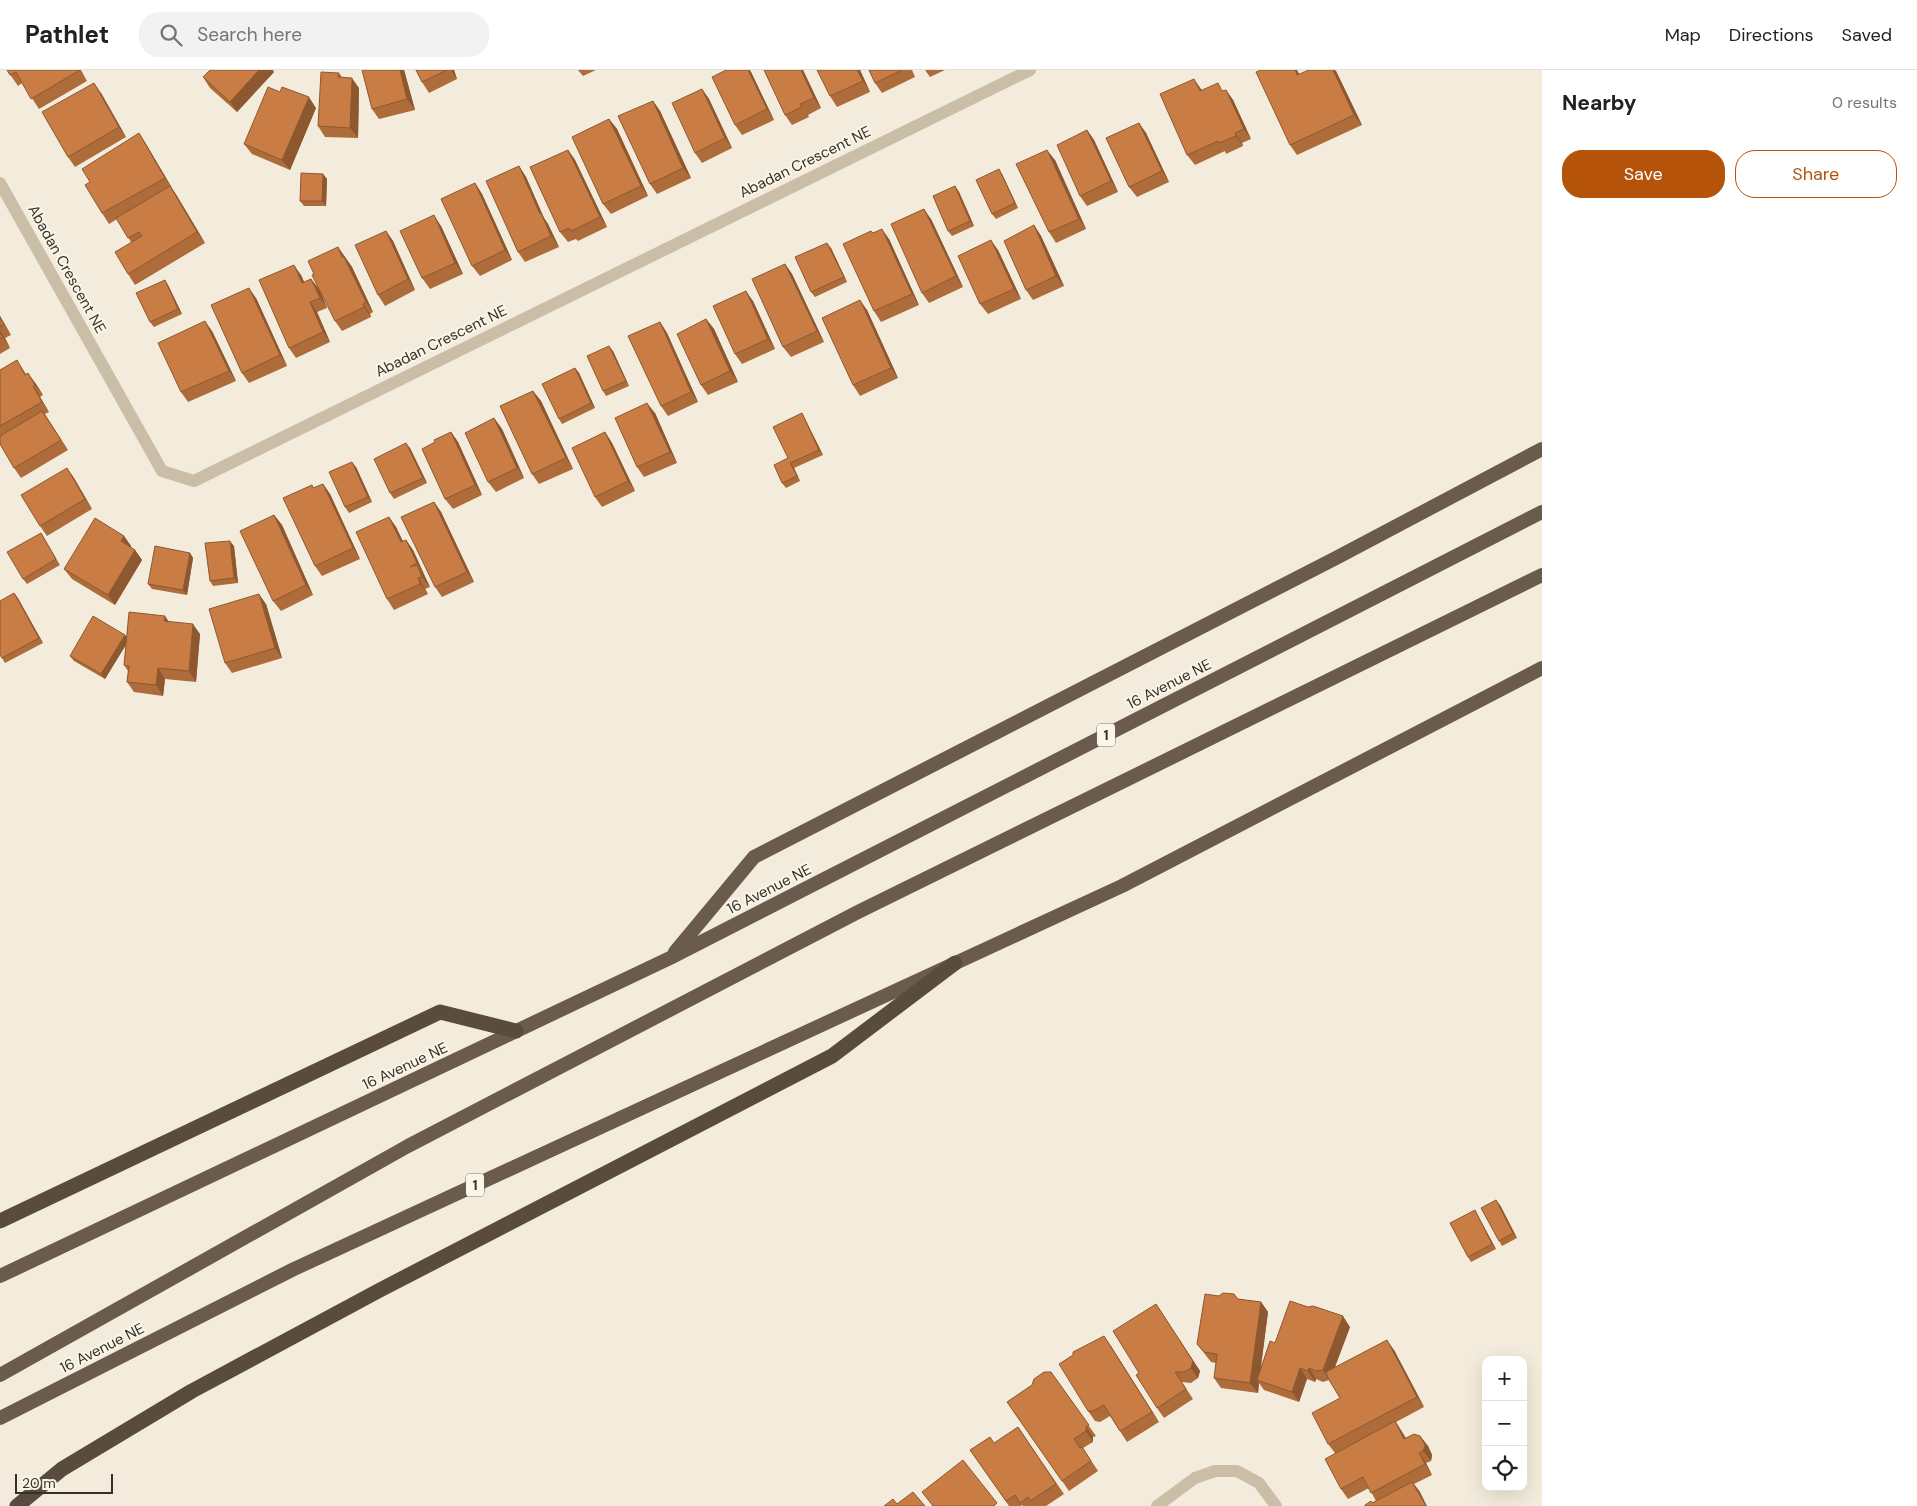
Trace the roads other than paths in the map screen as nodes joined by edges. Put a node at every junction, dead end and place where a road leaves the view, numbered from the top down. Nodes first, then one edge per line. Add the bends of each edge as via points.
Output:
1 (1030, 70) edge
2 (0, 183) edge
3 (1542, 448) edge
4 (1542, 512) edge
5 (1542, 575) edge
6 (1542, 668) edge
7 (670, 958) junction
8 (955, 963) junction
9 (516, 1031) junction
10 (0, 1221) edge
11 (0, 1276) edge
12 (0, 1375) edge
13 (0, 1418) edge
14 (16, 1506) edge
15 (1157, 1506) edge
16 (1276, 1506) edge

1 - 2 street, Abadan Crescent NE via 194,481 162,471
3 - 7 highway via 1336,558 754,856
4 - 7 highway, 16 Avenue NE / 1
5 - 12 highway via 858,912 408,1146
6 - 8 highway, 16 Avenue NE / 1 via 1122,886
7 - 9 highway, 16 Avenue NE / 1
8 - 13 highway, 16 Avenue NE / 1 via 294,1269
8 - 14 highway via 832,1056 192,1391 62,1469
9 - 10 highway via 440,1012
9 - 11 highway, 16 Avenue NE / 1
15 - 16 street via 1196,1478 1215,1471 1237,1471 1259,1483

